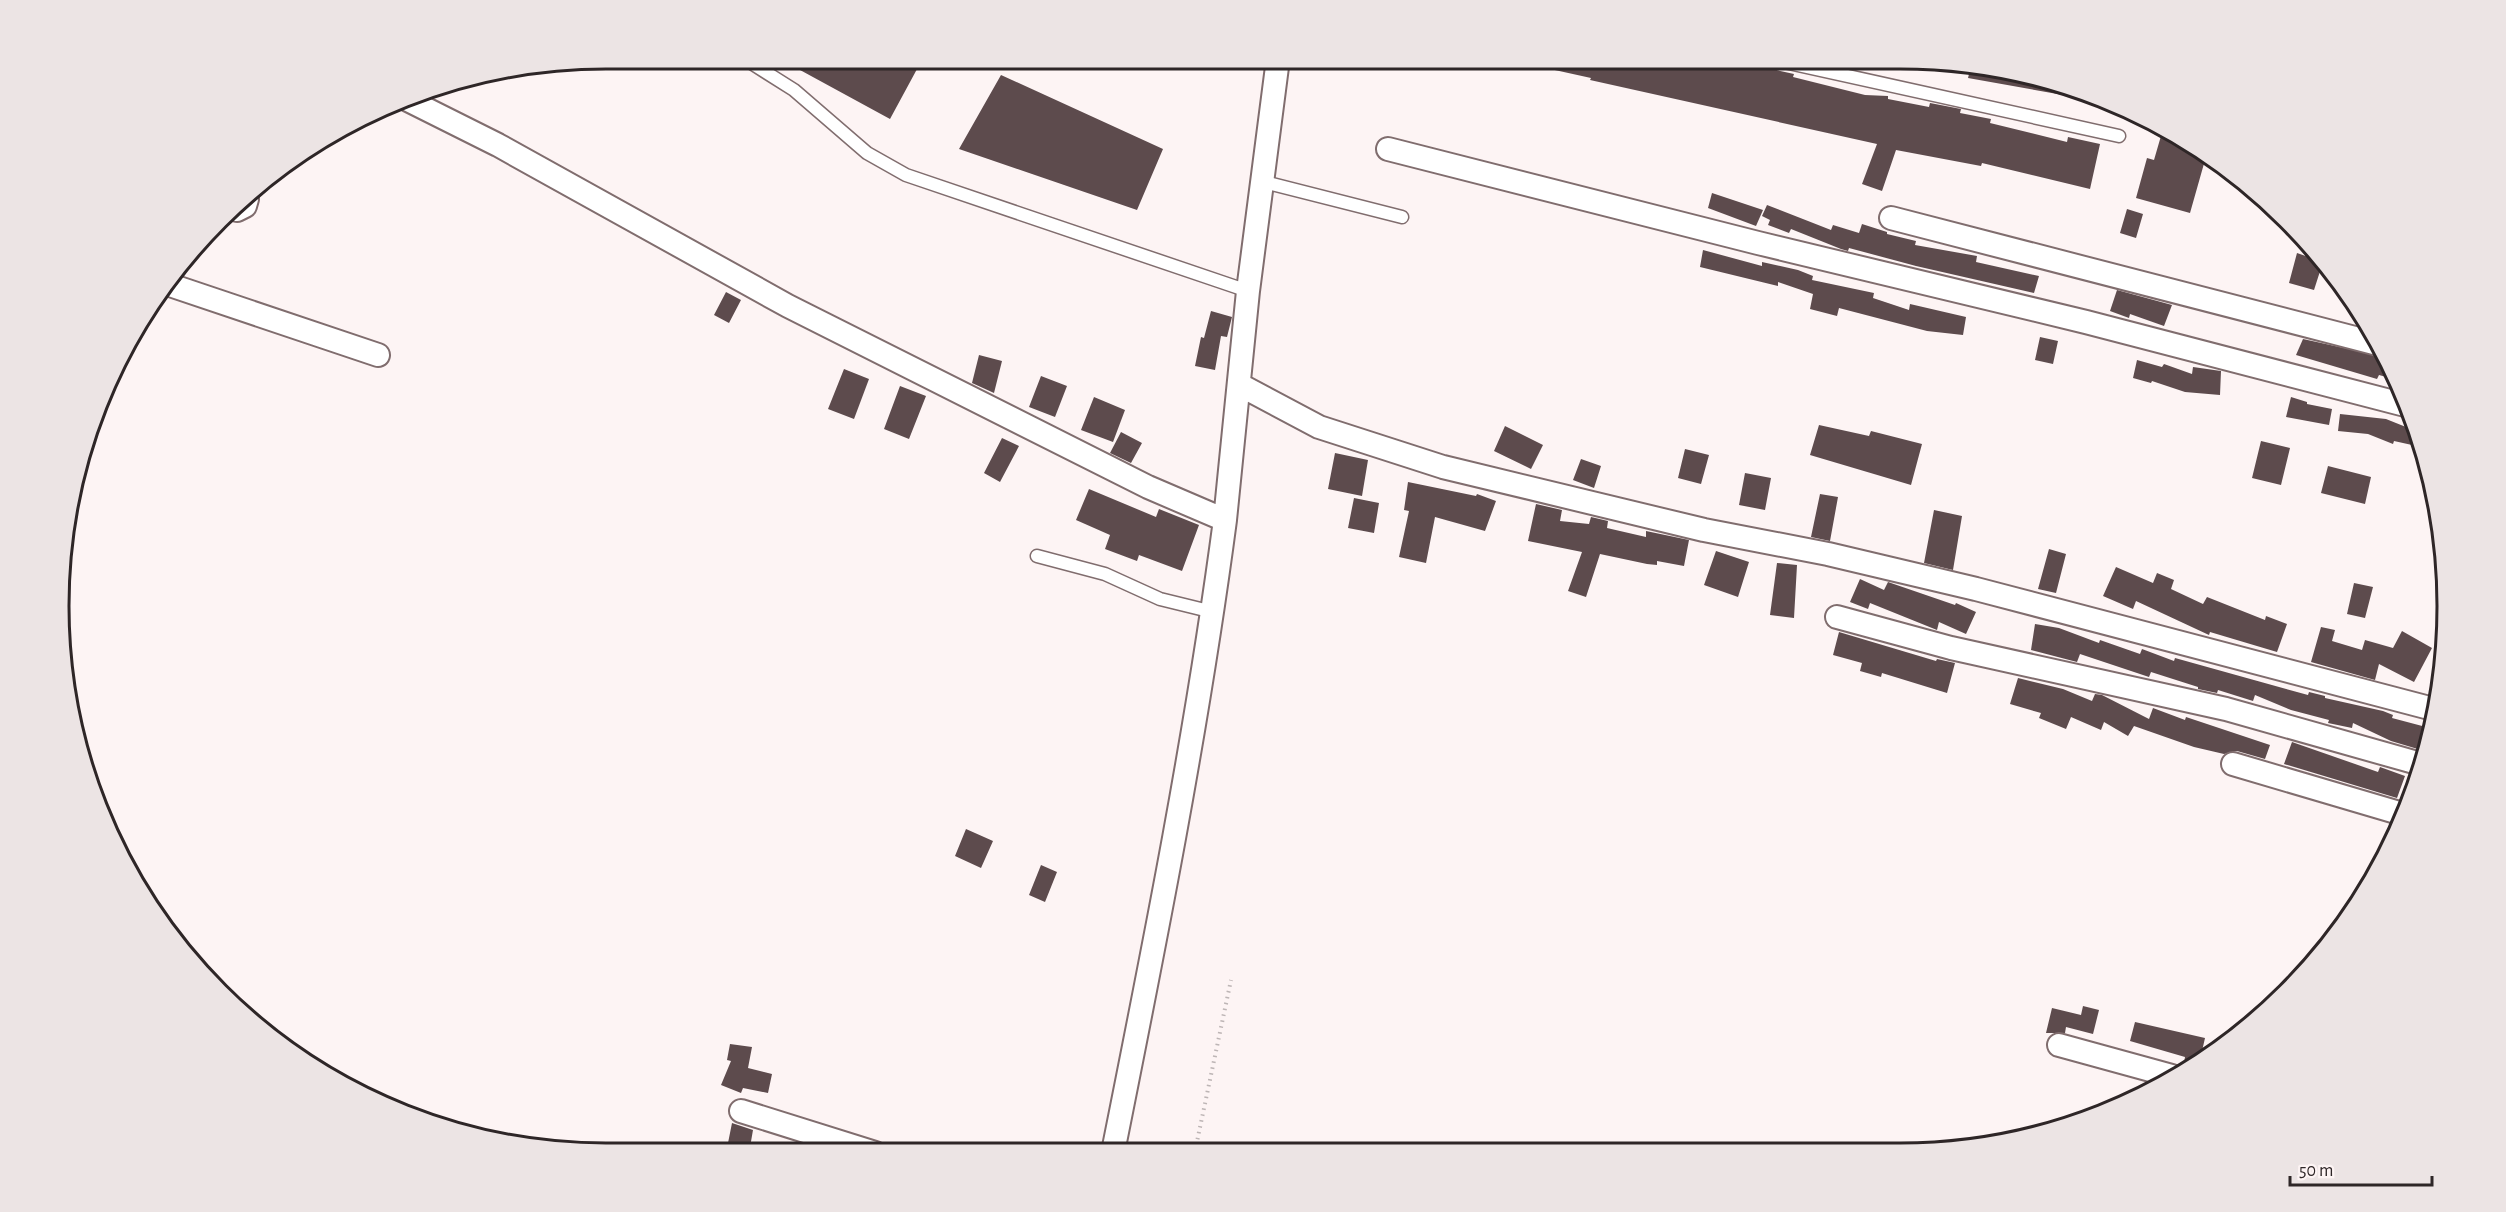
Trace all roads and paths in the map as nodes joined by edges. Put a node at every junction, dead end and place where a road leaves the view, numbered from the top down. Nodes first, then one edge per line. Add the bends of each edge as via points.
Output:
1 (762, 69) edge
2 (1277, 69) edge
3 (1820, 69) edge
4 (417, 103) edge
5 (2119, 136) dead end
6 (1388, 149) dead end
7 (1263, 182) junction
8 (1402, 217) dead end
9 (1891, 218) dead end
10 (175, 287) edge
11 (1248, 291) junction
12 (2367, 341) edge
13 (378, 355) dead end
14 (1240, 386) junction
15 (2397, 403) edge
16 (1226, 520) junction
17 (1037, 556) dead end
18 (1213, 612) junction
19 (1837, 617) dead end
20 (2427, 708) edge
21 (2414, 762) edge
22 (2233, 764) dead end
23 (2396, 812) edge
24 (1231, 980) dead end
25 (2059, 1045) dead end
26 (2163, 1074) edge
27 (741, 1112) dead end
28 (842, 1143) edge
29 (1115, 1143) edge
30 (1197, 1143) edge

1 - 11 lane via 794,90 867,153 906,175
2 - 7 street
3 - 5 lane
4 - 16 street via 788,306 1148,488
6 - 15 street
7 - 8 lane
7 - 11 street
9 - 12 street
10 - 13 street
11 - 14 street
14 - 16 street
14 - 20 street via 1319,426 1443,467 1704,530 1976,589
16 - 18 street
17 - 18 lane via 1105,574 1160,599
18 - 29 street via 1166,884
19 - 21 street via 1992,658 2226,709
22 - 23 street
24 - 30 path
25 - 26 street
27 - 28 street

